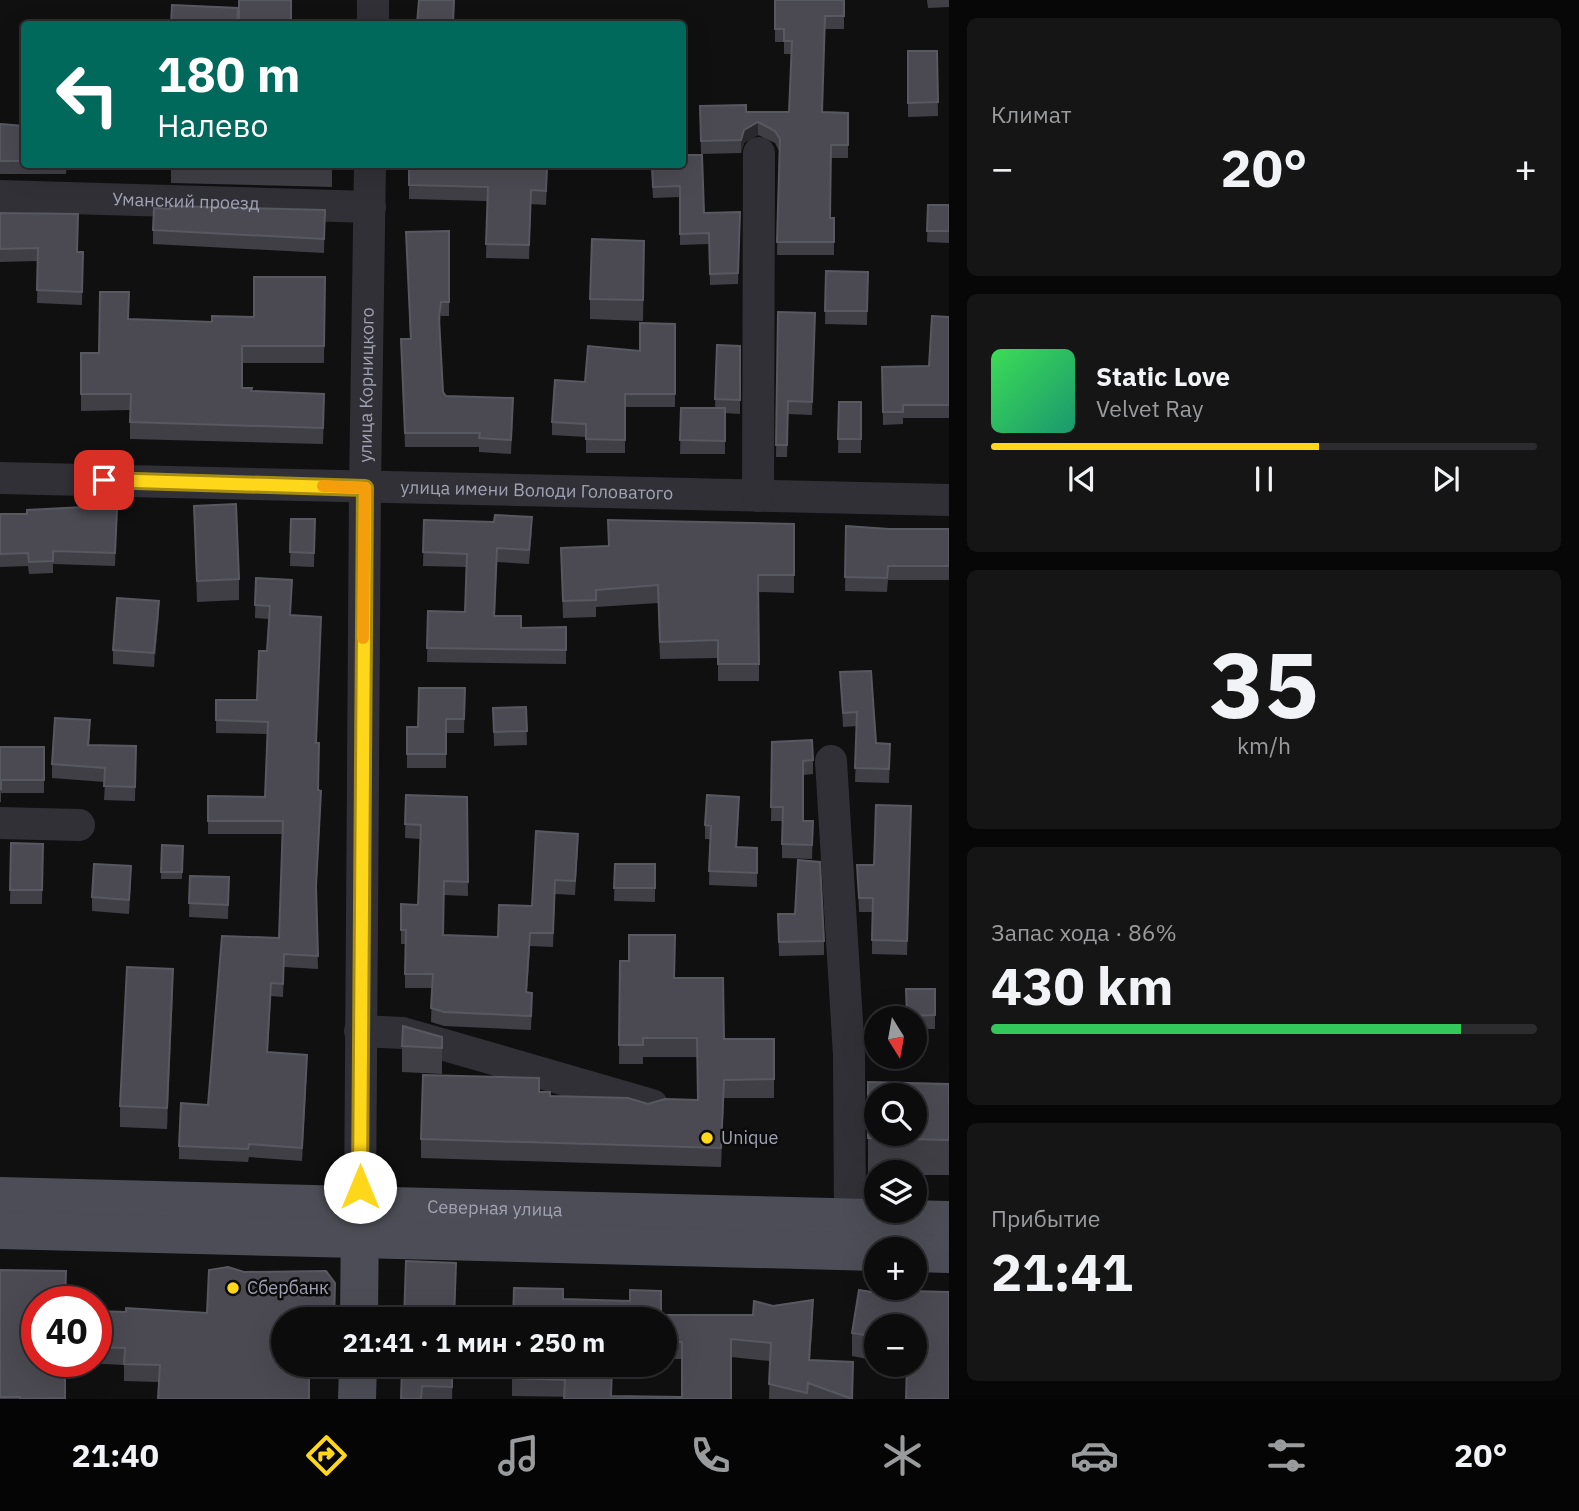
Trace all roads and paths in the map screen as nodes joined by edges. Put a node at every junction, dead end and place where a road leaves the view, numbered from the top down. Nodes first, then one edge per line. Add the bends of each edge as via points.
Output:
1 (373, 0) edge
2 (373, 21) edge
3 (758, 152) dead end
4 (370, 168) edge
5 (0, 196) edge
6 (370, 207) junction
7 (0, 478) edge
8 (365, 488) junction
9 (758, 496) junction
10 (949, 500) edge
11 (831, 761) dead end
12 (0, 823) edge
13 (79, 825) dead end
14 (360, 1031) junction
15 (652, 1105) edge
16 (0, 1196) edge
17 (850, 1220) junction
18 (949, 1220) edge
19 (360, 1222) junction
20 (0, 1230) edge
21 (864, 1251) edge
22 (927, 1253) edge
23 (949, 1254) edge
24 (359, 1307) edge
25 (358, 1377) edge
26 (357, 1399) edge

1 - 2 street
3 - 9 street
4 - 6 street, улица Корницкого
5 - 6 street, Уманский проезд
6 - 8 street, улица Корницкого
7 - 8 street, улица имени Володи Головатого
8 - 9 street, улица имени Володи Головатого
8 - 14 street, улица Корницкого
9 - 10 street, улица имени Володи Головатого
11 - 17 street via 849,1055
12 - 13 street
14 - 15 street via 403,1033
14 - 19 street, улица Корницкого
16 - 19 main road, Северная улица
17 - 18 main road, Северная улица
17 - 19 main road, Северная улица
19 - 20 main road, Северная улица
19 - 21 main road, Северная улица
19 - 24 main road, улица Корницкого
22 - 23 main road
25 - 26 main road

